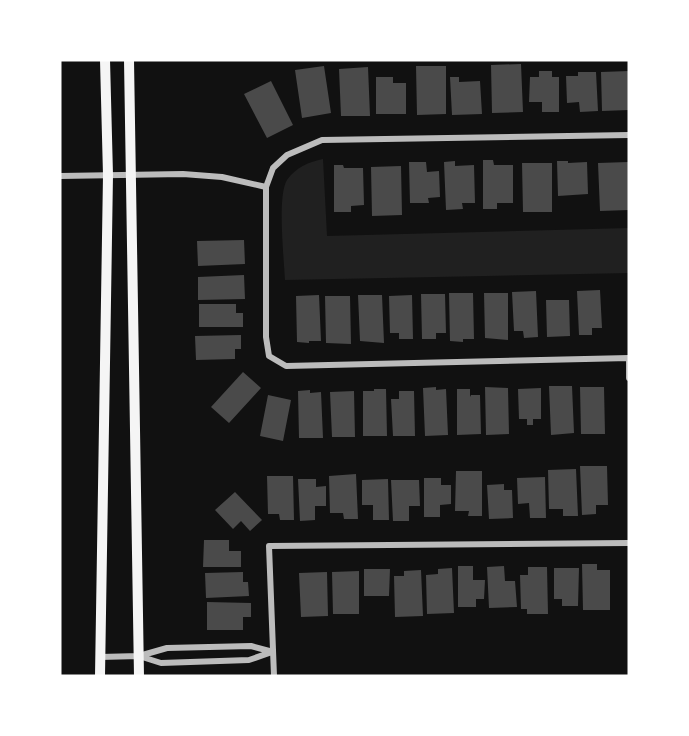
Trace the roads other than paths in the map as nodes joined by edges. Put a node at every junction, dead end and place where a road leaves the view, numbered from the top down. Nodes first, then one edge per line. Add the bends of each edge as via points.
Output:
1 (105, 60) edge
2 (129, 60) edge
3 (629, 135) edge
4 (131, 174) junction
5 (108, 175) junction
6 (60, 176) edge
7 (266, 187) junction
8 (629, 358) edge
9 (629, 378) edge
10 (629, 543) edge
11 (273, 652) junction
12 (139, 656) junction
13 (100, 657) junction
14 (100, 676) edge
15 (139, 676) edge
16 (274, 676) edge

1 - 5 main road
2 - 4 main road
3 - 7 street via 322,140 287,154 273,168
4 - 5 street
4 - 7 street via 222,177
4 - 12 main road
5 - 6 street
5 - 13 main road
7 - 8 street via 266,337 269,356 286,366
8 - 9 street
10 - 11 street via 269,546
11 - 12 street via 239,646 160,649
11 - 12 street via 249,660 161,663
11 - 16 street
12 - 13 street
12 - 15 main road
13 - 14 main road

